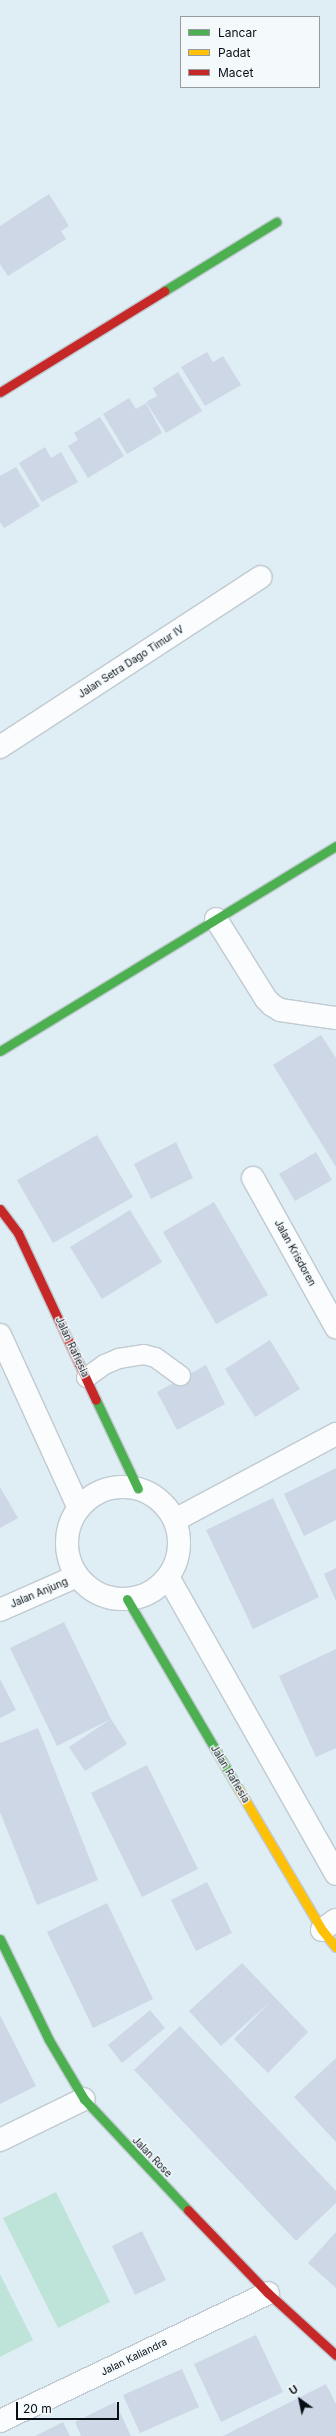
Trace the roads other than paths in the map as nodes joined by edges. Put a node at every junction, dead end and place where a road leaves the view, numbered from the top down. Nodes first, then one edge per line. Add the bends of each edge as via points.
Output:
1 (276, 222) dead end
2 (0, 392) edge
3 (262, 577) dead end
4 (0, 747) edge
5 (336, 846) edge
6 (216, 919) junction
7 (336, 1018) edge
8 (0, 1051) edge
9 (254, 1178) dead end
10 (0, 1209) edge
11 (336, 1327) edge
12 (0, 1335) edge
13 (180, 1375) dead end
14 (86, 1377) junction
15 (336, 1434) edge
16 (138, 1489) junction
17 (79, 1508) junction
18 (175, 1520) junction
19 (77, 1576) junction
20 (168, 1577) junction
21 (127, 1599) junction
22 (0, 1610) edge
23 (336, 1874) edge
24 (329, 1925) edge
25 (0, 1939) edge
26 (336, 1947) edge
27 (84, 2099) junction
28 (0, 2140) edge
29 (268, 2293) junction
30 (336, 2355) edge
31 (0, 2421) edge

1 - 2 street
3 - 4 street, Jalan Setra Dago Timur IV
5 - 6 street
6 - 7 street via 272,1005 280,1010
6 - 8 street
9 - 11 street, Jalan Krisdoren
10 - 14 street, Jalan Raflesia via 18,1233
12 - 17 street
13 - 14 lane via 155,1357 143,1354 111,1361
14 - 16 street, Jalan Raflesia
15 - 18 street
16 - 17 street via 116,1487 96,1494
16 - 18 street via 166,1506
17 - 19 street via 68,1530 68,1554
18 - 20 street via 179,1549 176,1564
19 - 21 street via 91,1590 108,1598
19 - 22 street, Jalan Anjung
20 - 21 street via 157,1588 143,1596
20 - 23 street
21 - 24 street, Jalan Raflesia
24 - 26 street, Jalan Raflesia
25 - 27 street, Jalan Rose via 49,2040
27 - 28 street
27 - 29 street, Jalan Rose
29 - 30 street, Jalan Rose
29 - 31 street, Jalan Kaliandra

